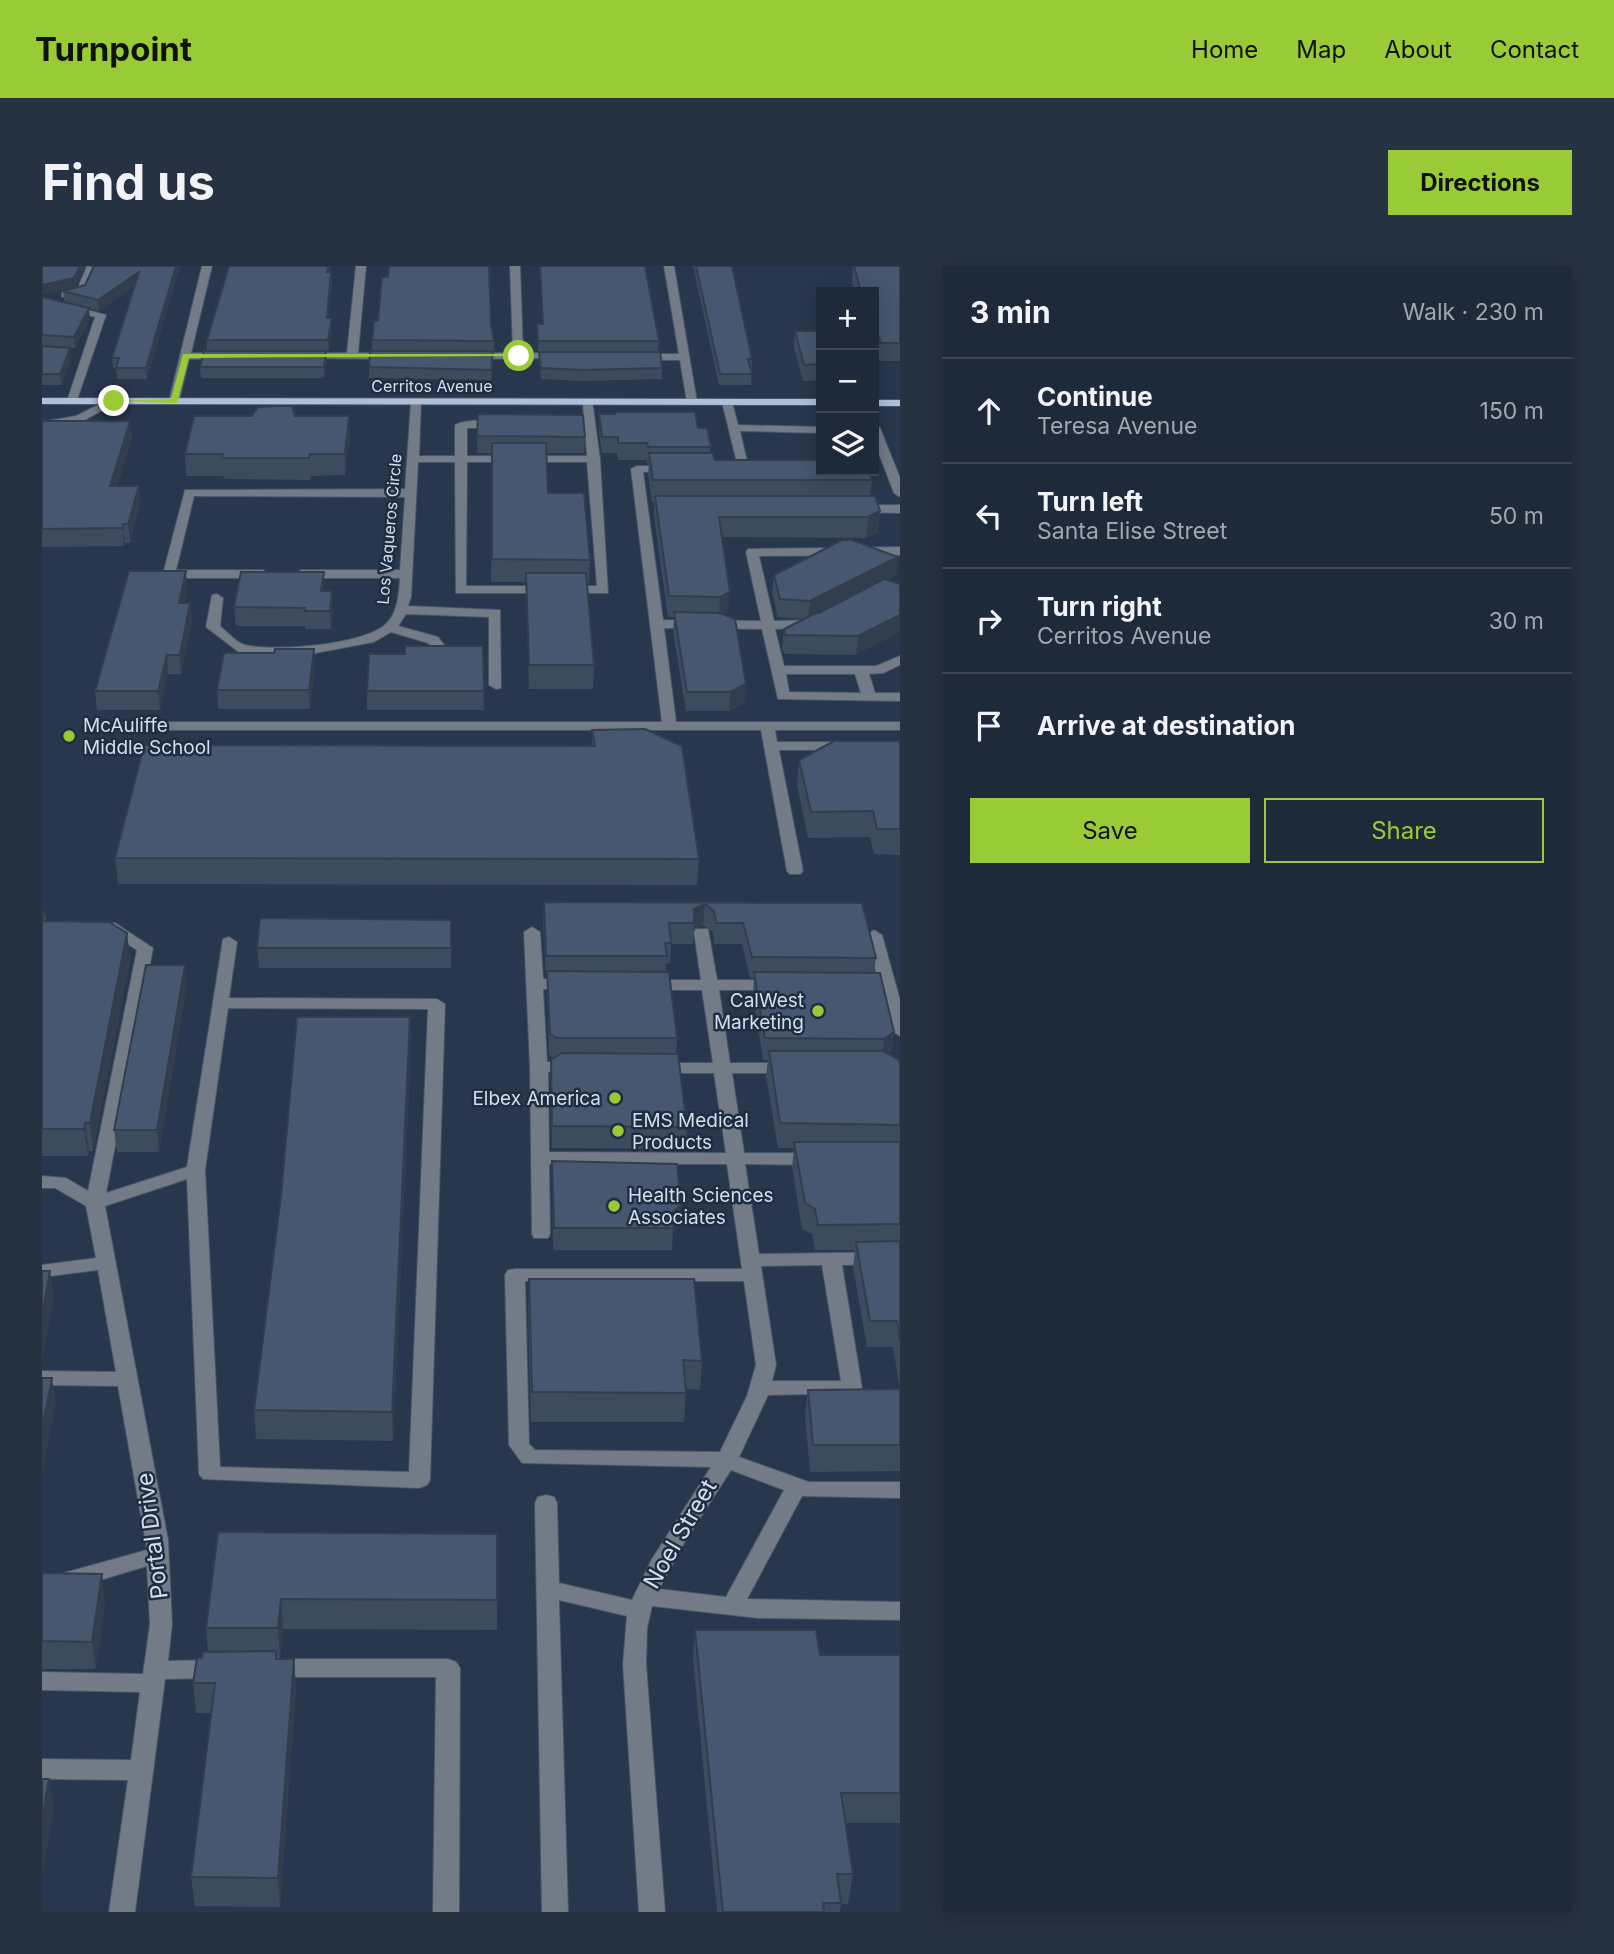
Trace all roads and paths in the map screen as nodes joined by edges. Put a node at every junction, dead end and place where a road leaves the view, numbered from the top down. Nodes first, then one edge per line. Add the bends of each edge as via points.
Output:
1 (207, 266) edge
2 (361, 266) edge
3 (514, 266) edge
4 (669, 266) edge
5 (90, 268) edge
6 (80, 292) junction
7 (42, 300) edge
8 (75, 309) junction
9 (186, 356) junction
10 (241, 356) edge
11 (296, 356) edge
12 (352, 356) junction
13 (407, 356) edge
14 (463, 356) edge
15 (519, 356) junction
16 (573, 356) edge
17 (628, 357) edge
18 (683, 358) junction
19 (42, 401) edge
20 (72, 401) junction
21 (114, 401) junction
22 (174, 401) junction
23 (416, 402) junction
24 (588, 402) junction
25 (692, 402) junction
26 (727, 402) junction
27 (816, 402) edge
28 (879, 403) edge
29 (900, 403) edge
30 (42, 425) edge
31 (512, 425) edge
32 (551, 425) edge
33 (590, 426) junction
34 (733, 428) junction
35 (816, 430) edge
36 (879, 439) edge
37 (412, 458) junction
38 (460, 459) junction
39 (594, 459) junction
40 (879, 468) edge
41 (892, 468) junction
42 (690, 469) edge
43 (769, 469) edge
44 (899, 487) edge
45 (411, 492) junction
46 (846, 509) edge
47 (900, 509) edge
48 (900, 551) edge
49 (406, 574) junction
50 (460, 590) junction
51 (217, 597) dead end
52 (401, 610) junction
53 (460, 612) junction
54 (822, 620) edge
55 (657, 624) junction
56 (768, 625) junction
57 (390, 628) junction
58 (436, 655) edge
59 (900, 660) edge
60 (778, 670) junction
61 (861, 670) junction
62 (496, 685) dead end
63 (869, 697) junction
64 (900, 697) edge
65 (124, 726) dead end
66 (670, 726) junction
67 (767, 726) junction
68 (900, 726) edge
69 (771, 746) junction
70 (861, 746) edge
71 (795, 871) dead end
72 (91, 928) edge
73 (532, 932) dead end
74 (702, 932) dead end
75 (874, 935) dead end
76 (229, 942) dead end
77 (535, 984) junction
78 (589, 985) edge
79 (629, 985) edge
80 (710, 985) junction
81 (792, 985) edge
82 (221, 1003) junction
83 (900, 1031) edge
84 (539, 1067) junction
85 (591, 1068) edge
86 (644, 1068) edge
87 (722, 1068) junction
88 (804, 1068) edge
89 (540, 1157) junction
90 (736, 1159) junction
91 (832, 1159) edge
92 (196, 1170) junction
93 (42, 1182) edge
94 (95, 1203) junction
95 (541, 1234) dead end
96 (900, 1258) edge
97 (831, 1259) junction
98 (106, 1263) junction
99 (751, 1263) junction
100 (42, 1271) edge
101 (42, 1378) edge
102 (127, 1379) junction
103 (762, 1388) junction
104 (724, 1460) junction
105 (797, 1486) junction
106 (900, 1490) edge
107 (547, 1503) dead end
108 (158, 1555) junction
109 (42, 1583) edge
110 (549, 1589) junction
111 (641, 1603) junction
112 (732, 1606) junction
113 (900, 1611) edge
114 (154, 1676) junction
115 (42, 1681) edge
116 (42, 1769) edge
117 (142, 1770) junction
118 (122, 1912) edge
119 (446, 1912) edge
120 (555, 1912) edge
121 (652, 1912) edge

1 - 9 street
2 - 12 street
3 - 15 street
4 - 18 street
5 - 6 street
6 - 7 street
6 - 8 street
7 - 8 street
8 - 20 street via 101,315 81,354
9 - 10 street
9 - 22 street
11 - 12 street
12 - 13 street
14 - 15 street
15 - 16 street
17 - 18 street
18 - 25 street
19 - 20 main road, Cerritos Avenue
20 - 21 main road, Cerritos Avenue
21 - 22 main road, Cerritos Avenue
21 - 30 street via 84,418
22 - 23 main road, Cerritos Avenue
23 - 24 main road, Cerritos Avenue
23 - 37 street, Los Vaqueros Circle
24 - 25 main road, Cerritos Avenue
24 - 33 street
25 - 26 main road, Cerritos Avenue
26 - 27 main road, Cerritos Avenue
26 - 34 street
28 - 29 main road
31 - 38 street via 461,425
32 - 33 street
33 - 39 street
34 - 35 street
34 - 43 street via 736,469
36 - 41 street
37 - 38 street
37 - 45 street, Los Vaqueros Circle
38 - 39 street
38 - 50 street
39 - 50 street via 604,590
40 - 41 street
41 - 44 street
42 - 55 street via 637,469 649,509
45 - 49 street, Los Vaqueros Circle
45 - 49 street via 189,492 169,574
46 - 47 street
48 - 56 street via 752,552
49 - 52 street, Los Vaqueros Circle
50 - 53 street
51 - 57 street, Los Vaqueros Circle via 213,627 240,649 344,645
52 - 53 street
52 - 57 street, Los Vaqueros Circle
53 - 62 street via 495,613
54 - 56 street via 811,626
55 - 56 street
55 - 66 street
56 - 60 street
57 - 58 street via 433,640 438,646
59 - 61 street via 878,670
60 - 61 street
60 - 63 street via 783,696
61 - 63 street
63 - 64 street
65 - 66 street
66 - 67 street
67 - 68 street
67 - 69 street
69 - 70 street
69 - 71 street
72 - 94 street via 115,928 145,948
73 - 77 street
74 - 80 street, Noel Street
75 - 83 street via 881,986
76 - 82 street
77 - 78 street
77 - 84 street
79 - 80 street
80 - 81 street
80 - 87 street, Noel Street
82 - 92 street
82 - 92 street via 437,1004 419,1480 210,1474
84 - 85 street
84 - 89 street
86 - 87 street
87 - 88 street
87 - 90 street, Noel Street
89 - 90 street
89 - 95 street
90 - 91 street
90 - 99 street, Noel Street
92 - 94 street
93 - 94 street via 59,1182
94 - 98 street, Portal Drive
96 - 97 street
97 - 99 street
97 - 103 street via 852,1388
98 - 100 street
98 - 102 street, Portal Drive
99 - 103 street, Noel Street via 766,1365
99 - 104 street via 515,1275 519,1446 529,1458
101 - 102 street
102 - 108 street, Portal Drive
103 - 104 street, Noel Street
104 - 105 street
104 - 111 street, Noel Street
105 - 106 street via 808,1490
105 - 112 street
107 - 110 street
108 - 109 street via 60,1583
108 - 114 street, Portal Drive via 161,1624
110 - 111 street
110 - 120 street
111 - 112 street
111 - 121 street, Noel Street via 636,1664
112 - 113 street
114 - 115 street
114 - 117 street, Portal Drive
114 - 119 street via 244,1668 448,1668
116 - 117 street
117 - 118 street, Portal Drive

